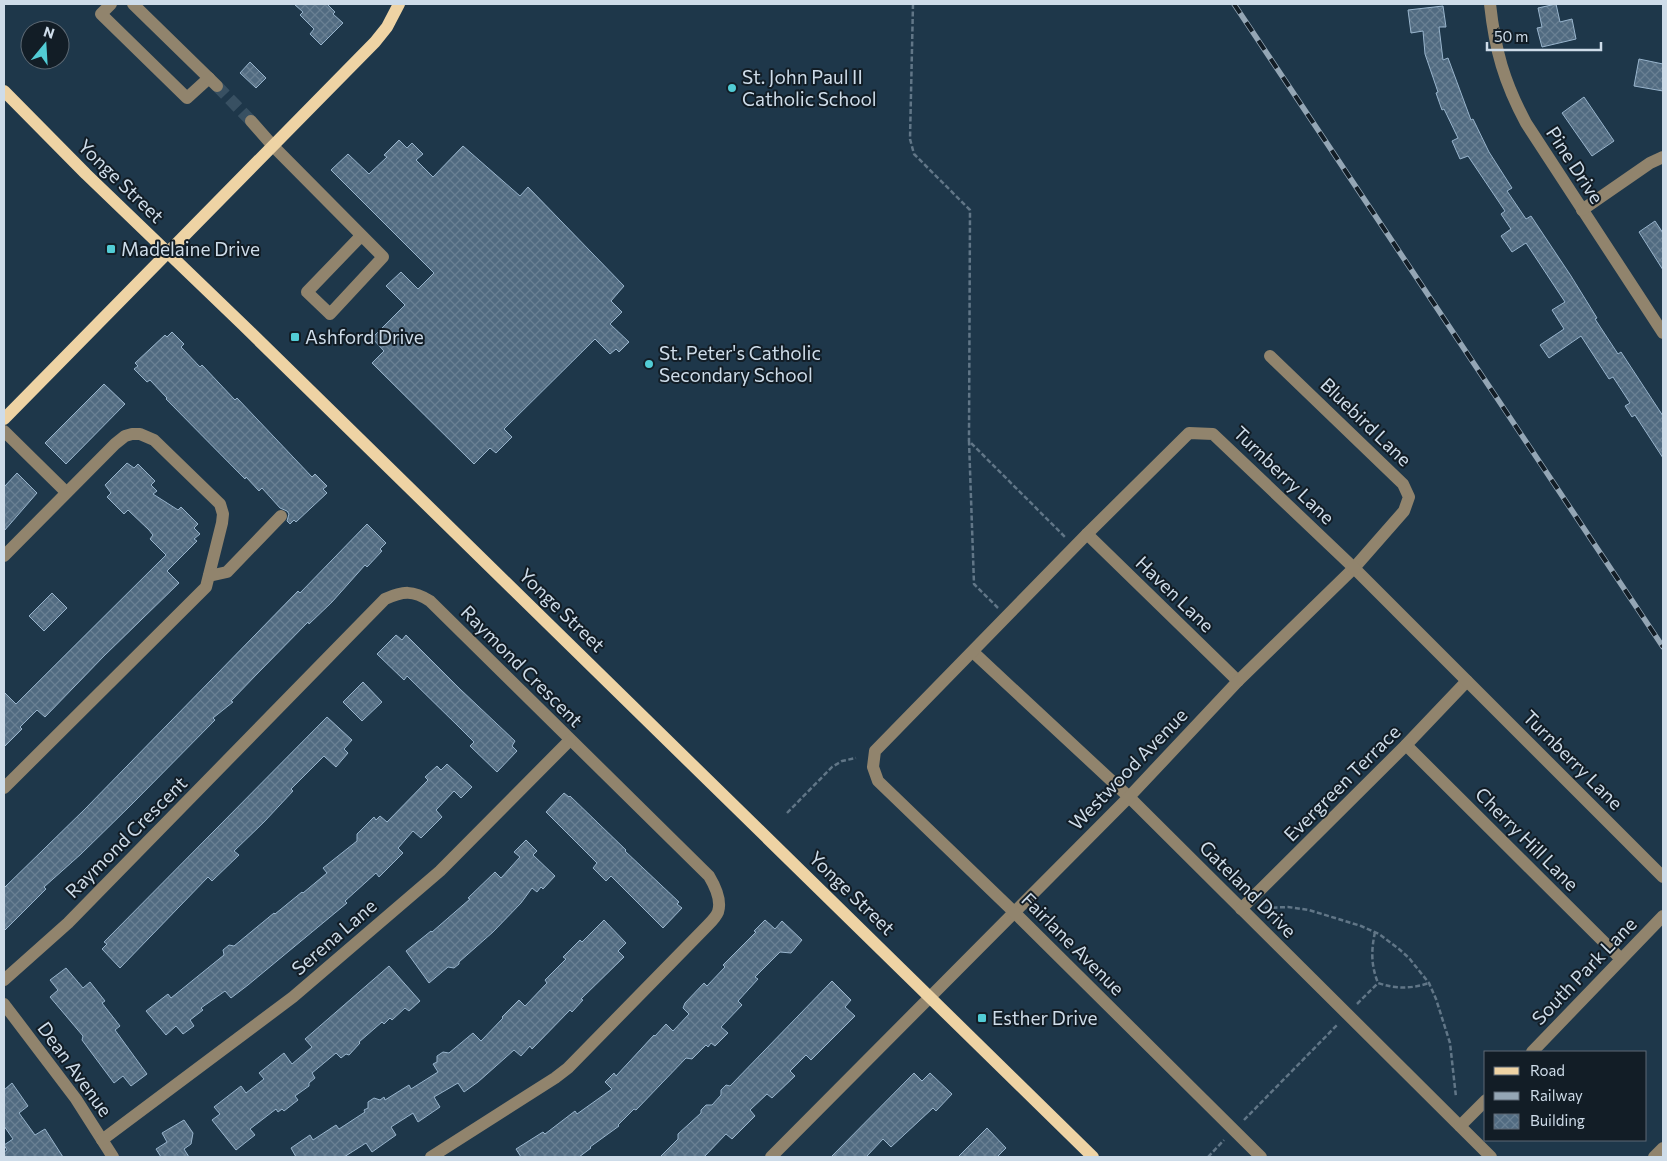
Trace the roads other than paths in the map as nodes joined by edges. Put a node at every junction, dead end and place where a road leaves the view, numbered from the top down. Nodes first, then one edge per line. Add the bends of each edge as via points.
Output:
1 (111, 4) edge
2 (133, 4) edge
3 (399, 4) edge
4 (1490, 4) edge
5 (4, 91) edge
6 (251, 121) tunnel mouth
7 (273, 146) junction
8 (1663, 157) edge
9 (1582, 210) junction
10 (361, 236) junction
11 (168, 252) junction
12 (1663, 333) edge
13 (1270, 356) dead end
14 (4, 419) edge
15 (4, 431) edge
16 (66, 492) junction
17 (281, 516) dead end
18 (1087, 534) junction
19 (4, 556) edge
20 (1354, 568) junction
21 (209, 576) junction
22 (973, 652) junction
23 (1238, 681) junction
24 (1467, 681) junction
25 (570, 740) junction
26 (1406, 745) junction
27 (875, 751) joint
28 (4, 788) edge
29 (1129, 797) junction
30 (1663, 876) edge
31 (1242, 909) junction
32 (1014, 912) junction
33 (1663, 916) edge
34 (1621, 959) junction
35 (4, 980) edge
36 (930, 996) junction
37 (4, 1004) edge
38 (1533, 1051) edge
39 (1484, 1102) edge
40 (1460, 1126) junction
41 (102, 1140) junction
42 (1663, 1148) edge
43 (113, 1157) edge
44 (431, 1157) edge
45 (771, 1157) edge
46 (1093, 1157) edge
47 (1260, 1157) edge
48 (1491, 1157) edge
49 (1654, 1157) edge

1 - 2 street via 101,14 187,98 213,82
3 - 7 main road via 375,42
4 - 9 street, Pine Drive via 1496,46 1512,96 1535,139
5 - 11 main road, Yonge Street
6 - 7 street
7 - 10 street
7 - 11 main road
8 - 9 street
9 - 12 street, Pine Drive
10 - 10 street via 383,257 330,314 307,292
11 - 14 main road
11 - 36 main road, Yonge Street
13 - 20 street, Bluebird Lane via 1403,484 1409,497 1404,511
15 - 16 street
16 - 19 street
16 - 21 street via 125,436 140,434 154,440 220,504 222,523
17 - 21 street via 227,572
18 - 20 street, Turnberry Lane via 1189,433 1213,434
18 - 22 street, Turnberry Lane
18 - 23 street, Haven Lane
20 - 23 street, Westwood Avenue
20 - 24 street, Turnberry Lane
21 - 28 street via 206,586
22 - 27 street, Turnberry Lane
22 - 29 street, Gateland Drive
23 - 29 street, Westwood Avenue
24 - 26 street, Evergreen Terrace
24 - 30 street, Turnberry Lane
25 - 35 street, Raymond Crescent via 430,601 414,592 392,596 385,599 68,922
25 - 41 street, Serena Lane via 440,871 301,991
25 - 44 street, Raymond Crescent via 709,876 719,899 718,912 561,1073
26 - 31 street, Evergreen Terrace
26 - 34 street, Cherry Hill Lane
27 - 32 street, Fairlane Avenue via 873,767 878,780
29 - 31 street, Gateland Drive
29 - 32 street, Westwood Avenue
31 - 40 street, Gateland Drive
32 - 36 street, Westwood Avenue
32 - 47 street, Fairlane Avenue
33 - 34 street, South Park Lane
34 - 38 street, South Park Lane
36 - 45 street
36 - 46 main road, Yonge Street
37 - 41 street, Dean Avenue via 61,1078
39 - 40 street
40 - 48 street, Gateland Drive
41 - 43 street, Dean Avenue
42 - 49 street

